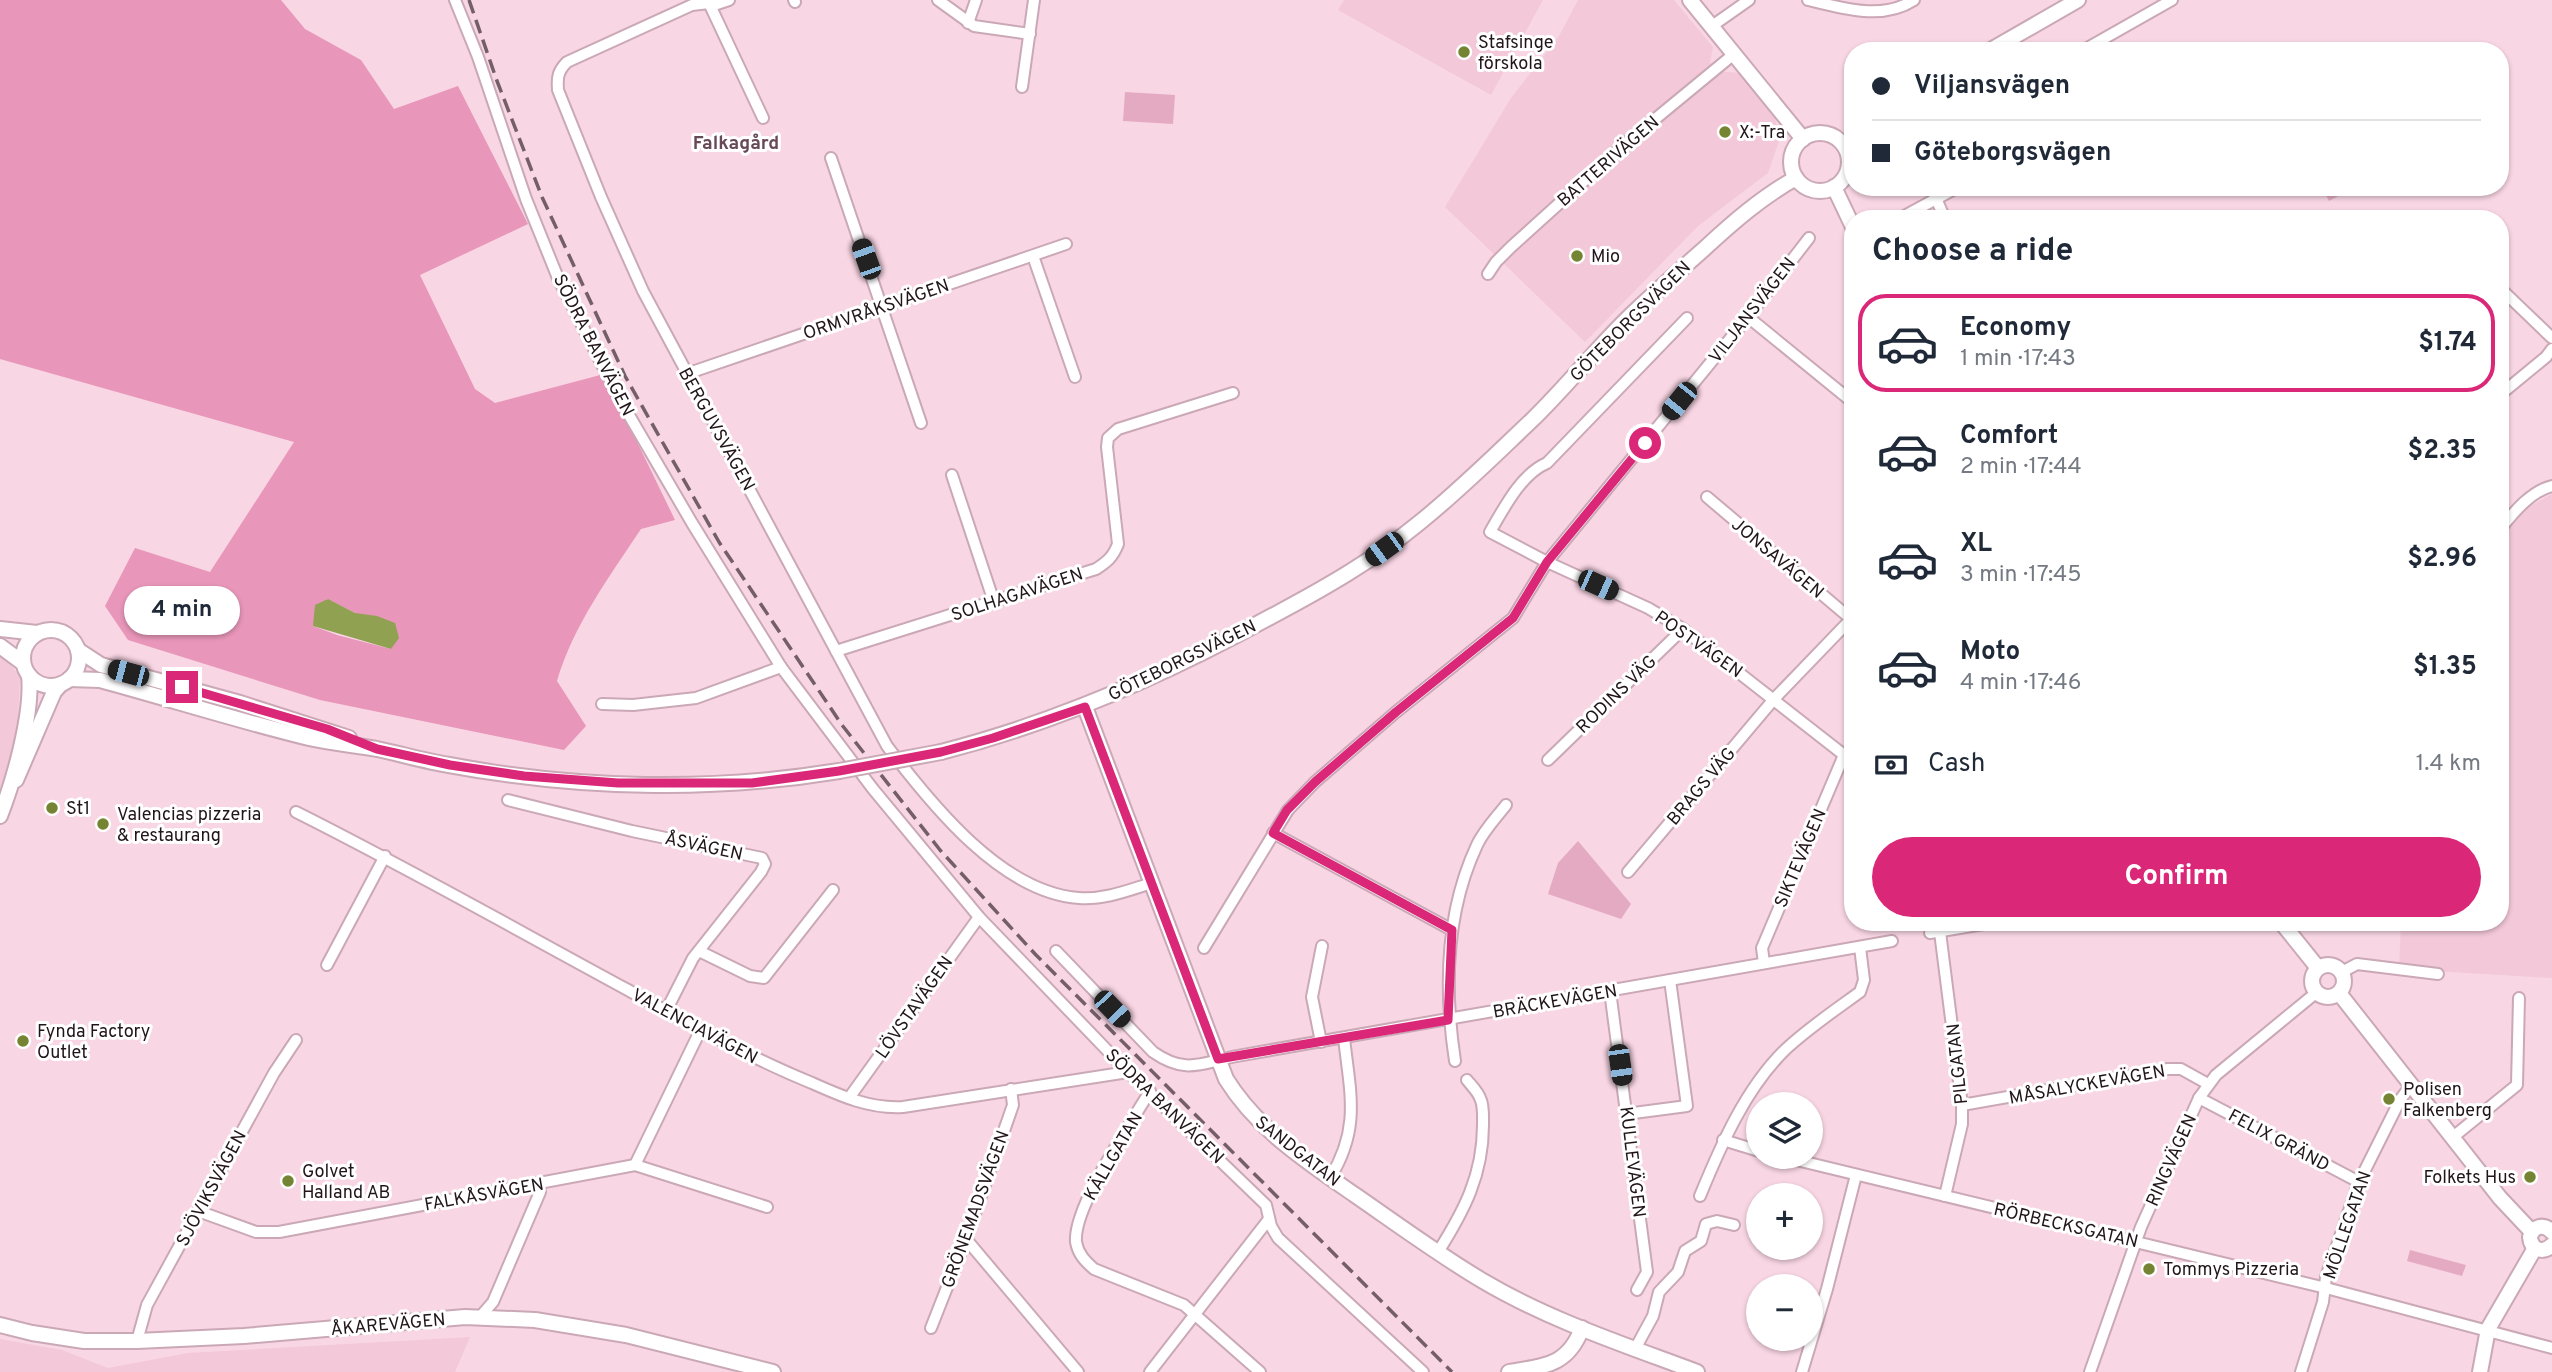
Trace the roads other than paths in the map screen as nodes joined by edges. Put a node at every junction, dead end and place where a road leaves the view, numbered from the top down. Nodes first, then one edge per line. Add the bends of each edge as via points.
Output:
1 (455, 0) edge
2 (729, 0) edge
3 (938, 0) edge
4 (975, 0) edge
5 (1034, 0) edge
6 (1690, 0) edge
7 (1749, 0) edge
8 (1808, 0) edge
9 (1914, 0) edge
10 (2078, 0) edge
11 (2172, 0) edge
12 (1891, 5) edge
13 (711, 6) junction
14 (968, 23) junction
15 (1712, 26) junction
16 (1030, 34) junction
17 (2005, 42) edge
18 (2098, 42) edge
19 (1734, 54) junction
20 (1022, 87) dead end
21 (763, 118) dead end
22 (1803, 139) junction
23 (1844, 140) edge
24 (831, 158) dead end
25 (1796, 178) junction
26 (1844, 178) edge
27 (1834, 187) junction
28 (1935, 196) edge
29 (1942, 196) edge
30 (1936, 199) junction
31 (1845, 210) edge
32 (1916, 210) edge
33 (1941, 210) edge
34 (1809, 238) dead end
35 (1066, 244) dead end
36 (1033, 256) junction
37 (1488, 274) dead end
38 (2509, 297) edge
39 (883, 307) junction
40 (1748, 317) junction
41 (1687, 318) dead end
42 (2552, 338) edge
43 (2552, 349) edge
44 (686, 374) junction
45 (1075, 377) dead end
46 (2509, 388) edge
47 (1233, 393) dead end
48 (1844, 395) edge
49 (921, 423) dead end
50 (952, 475) dead end
51 (2552, 486) edge
52 (1707, 497) dead end
53 (2509, 519) edge
54 (1547, 562) junction
55 (994, 602) junction
56 (1844, 611) edge
57 (1844, 626) edge
58 (0, 629) edge
59 (1683, 629) junction
60 (37, 633) junction
61 (0, 646) edge
62 (78, 650) junction
63 (836, 650) junction
64 (781, 667) junction
65 (26, 669) junction
66 (65, 682) junction
67 (1774, 699) junction
68 (602, 704) dead end
69 (1085, 707) junction
70 (377, 749) junction
71 (1844, 754) edge
72 (1548, 760) dead end
73 (1844, 769) edge
74 (11, 786) junction
75 (508, 800) dead end
76 (1506, 805) dead end
77 (296, 811) dead end
78 (0, 816) edge
79 (1273, 833) junction
80 (384, 856) junction
81 (1628, 873) dead end
82 (1152, 883) junction
83 (833, 890) dead end
84 (979, 917) junction
85 (1452, 930) junction
86 (1941, 931) edge
87 (2288, 931) edge
88 (1892, 941) dead end
89 (1322, 946) dead end
90 (1860, 947) junction
91 (1205, 948) dead end
92 (699, 951) junction
93 (1056, 951) dead end
94 (1764, 963) junction
95 (327, 965) dead end
96 (2318, 968) junction
97 (2342, 972) junction
98 (2438, 974) dead end
99 (1671, 980) junction
100 (1610, 991) junction
101 (2317, 992) junction
102 (2339, 993) junction
103 (2519, 998) dead end
104 (666, 1011) junction
105 (1448, 1020) junction
106 (700, 1031) junction
107 (1344, 1038) junction
108 (296, 1040) dead end
109 (1321, 1042) junction
110 (1218, 1059) junction
111 (1455, 1061) dead end
112 (1128, 1072) junction
113 (1467, 1080) dead end
114 (2208, 1084) junction
115 (2411, 1085) junction
116 (1011, 1089) junction
117 (1150, 1091) junction
118 (849, 1098) junction
119 (2199, 1098) junction
120 (1962, 1105) junction
121 (1626, 1114) junction
122 (2453, 1137) junction
123 (1723, 1140) junction
124 (1746, 1146) edge
125 (635, 1165) junction
126 (1823, 1167) edge
127 (1856, 1175) junction
128 (1330, 1178) junction
129 (2359, 1182) junction
130 (539, 1184) junction
131 (1700, 1196) dead end
132 (1945, 1196) junction
133 (767, 1207) dead end
134 (198, 1211) junction
135 (1269, 1219) junction
136 (1734, 1225) dead end
137 (2551, 1228) edge
138 (2532, 1232) junction
139 (966, 1239) junction
140 (2136, 1241) junction
141 (2552, 1246) edge
142 (2535, 1248) junction
143 (1438, 1252) junction
144 (2326, 1288) junction
145 (1637, 1290) dead end
146 (1195, 1313) junction
147 (479, 1318) junction
148 (0, 1325) edge
149 (931, 1328) dead end
150 (1582, 1328) junction
151 (2488, 1329) junction
152 (137, 1341) junction
153 (2552, 1348) edge
154 (1635, 1349) junction
155 (773, 1372) edge
156 (1078, 1372) edge
157 (1150, 1372) edge
158 (1260, 1372) edge
159 (1423, 1372) edge
160 (1508, 1372) edge
161 (1697, 1372) edge
162 (1802, 1372) edge
163 (2090, 1372) edge
164 (2301, 1372) edge
165 (2480, 1372) edge

1 - 64 street, SÖDRA BANVÄGEN via 558,278 619,397
2 - 13 street
3 - 14 street
4 - 14 street
5 - 16 street
6 - 15 main road
7 - 15 street
8 - 12 street via 1879,13
9 - 12 street
10 - 17 main road
11 - 18 street
13 - 21 street
13 - 44 street, BERGUVSVÄGEN via 692,5 567,62 557,77 558,90 601,197
14 - 16 street
15 - 19 main road
16 - 20 street
19 - 22 main road
19 - 37 street, BATTERIVÄGEN via 1626,143 1511,247
22 - 23 main road via 1823,134
22 - 25 main road via 1792,157
24 - 39 street
25 - 27 main road via 1815,191
25 - 69 main road, GÖTEBORGSVÄGEN via 1747,211 1630,316 1534,418 1418,524 1323,590 1216,647
26 - 27 main road
27 - 31 main road
28 - 30 street
29 - 30 street
30 - 32 street
30 - 33 street
34 - 40 street, VILJANSVÄGEN
35 - 36 street, ORMVRÅKSVÄGEN
36 - 39 street, ORMVRÅKSVÄGEN
36 - 45 street
38 - 42 street
39 - 44 street, ORMVRÅKSVÄGEN
39 - 49 street
40 - 48 street
40 - 54 street, VILJANSVÄGEN
41 - 54 street, POSTVÄGEN via 1547,463 1535,468 1490,532
43 - 46 street
44 - 63 street, BERGUVSVÄGEN
47 - 55 street, SOLHAGAVÄGEN via 1111,434 1107,446 1118,544 1113,556 1096,569
50 - 55 street
51 - 53 street via 2531,497
52 - 56 street, JONSAVÄGEN
54 - 59 street, POSTVÄGEN
54 - 79 street, VILJANSVÄGEN via 1513,618 1315,782 1287,810
55 - 63 street, SOLHAGAVÄGEN
57 - 67 street
58 - 60 main road, GÖTEBORGSVÄGEN
59 - 67 street, POSTVÄGEN
59 - 72 street, RODINS VÄG
60 - 62 main road, GÖTEBORGSVÄGEN via 62,632
60 - 65 main road via 25,645
61 - 65 main road, GÖTEBORGSVÄGEN
62 - 66 main road via 79,664
62 - 70 main road, GÖTEBORGSVÄGEN via 102,665 327,729
63 - 82 street, BERGUVSVÄGEN via 887,746 963,833 1001,866 1031,886 1081,899 1116,895
64 - 68 street via 696,698
64 - 84 street, SÖDRA BANVÄGEN via 873,789
65 - 66 main road, GÖTEBORGSVÄGEN via 41,684
65 - 74 main road via 28,710
66 - 70 main road, GÖTEBORGSVÄGEN via 100,680 312,739
66 - 74 main road via 50,703
67 - 71 street, POSTVÄGEN
67 - 81 street, BRAGS VÄG
69 - 70 main road, GÖTEBORGSVÄGEN, bridge via 941,752 752,783 618,783 524,776
69 - 82 main road, SANDGATAN
73 - 94 street, SIKTEVÄGEN via 1762,948
74 - 78 main road
75 - 92 street, ÅSVÄGEN via 762,858 761,872
76 - 85 street via 1477,845
77 - 80 street, VALENCIAVÄGEN
79 - 85 street
79 - 91 street, VILJANSVÄGEN
80 - 95 street
80 - 104 street, VALENCIAVÄGEN
82 - 110 main road, SANDGATAN
83 - 92 street via 764,978 750,976
84 - 112 street, SÖDRA BANVÄGEN
84 - 118 street, LÖVSTAVÄGEN
85 - 105 street
86 - 120 street, PILGATAN via 1935,932
87 - 96 main road
88 - 90 street, BRÄCKEVÄGEN
89 - 109 street via 1312,998
90 - 94 street, BRÄCKEVÄGEN
90 - 123 street via 1864,980 1860,992 1785,1050
92 - 104 street, ÅSVÄGEN
93 - 110 street, BRÄCKEVÄGEN via 1167,1062 1199,1065
94 - 99 street, BRÄCKEVÄGEN
96 - 97 main road via 2333,966
96 - 101 main road via 2312,983
97 - 98 street via 2357,964
97 - 102 main road
99 - 100 street, BRÄCKEVÄGEN
99 - 121 street via 1687,1106
100 - 105 street, BRÄCKEVÄGEN
100 - 121 street, KULLEVÄGEN
101 - 102 main road via 2325,996
101 - 114 street, RINGVÄGEN
102 - 115 main road
103 - 122 street via 2516,1084
104 - 106 street, VALENCIAVÄGEN
105 - 107 street, BRÄCKEVÄGEN
105 - 111 street
106 - 118 street, VALENCIAVÄGEN
106 - 125 street
107 - 109 street, BRÄCKEVÄGEN
107 - 128 street via 1350,1134
108 - 134 street, SJÖVIKSVÄGEN
109 - 110 street, BRÄCKEVÄGEN
110 - 128 main road, SANDGATAN via 1248,1111
112 - 116 street, VALENCIAVÄGEN
112 - 117 street, SÖDRA BANVÄGEN
113 - 143 street via 1480,1098 1483,1116 1479,1167 1462,1215
114 - 119 street, RINGVÄGEN
114 - 120 street, MÅSALYCKEVÄGEN via 2181,1069 2168,1069
115 - 122 main road
115 - 129 street, MÖLLEGATAN
116 - 118 street, VALENCIAVÄGEN via 888,1108
116 - 139 street, GRÖNEMADSVÄGEN via 1013,1105
117 - 135 street, SÖDRA BANVÄGEN via 1262,1201
117 - 146 street, KÄLLGATAN via 1085,1203 1076,1245 1094,1269
119 - 129 street, FELIX GRÄND
119 - 140 street, RINGVÄGEN
120 - 132 street, PILGATAN
121 - 145 street, KULLEVÄGEN via 1647,1272
122 - 138 main road
123 - 124 street
123 - 131 street
125 - 130 street, FALKÅSVÄGEN
125 - 133 street, FALKÅSVÄGEN
126 - 127 street, RÖRBECKSGATAN
127 - 132 street, RÖRBECKSGATAN
127 - 162 street
128 - 143 main road, SANDGATAN
129 - 144 street, MÖLLEGATAN
130 - 134 street, FALKÅSVÄGEN via 279,1232 256,1231
130 - 147 street via 540,1192 494,1302
132 - 140 street, RÖRBECKSGATAN
134 - 152 street, SJÖVIKSVÄGEN via 147,1305
135 - 146 street
135 - 159 street, SÖDRA BANVÄGEN via 1278,1238
136 - 154 street via 1717,1220 1706,1224 1701,1241 1685,1251 1678,1272 1659,1292 1653,1316
137 - 138 main road
138 - 142 main road via 2530,1241
139 - 149 street, GRÖNEMADSVÄGEN
139 - 156 street
140 - 144 street, RÖRBECKSGATAN
140 - 163 street, RINGVÄGEN
141 - 142 main road
142 - 151 main road
143 - 150 main road, SANDGATAN via 1484,1282
144 - 151 street, RÖRBECKSGATAN
144 - 164 street, MÖLLEGATAN
146 - 157 street
146 - 158 street, KÄLLGATAN
147 - 152 main road, ÅKAREVÄGEN
147 - 155 main road, ÅKAREVÄGEN via 535,1320 626,1335
148 - 152 main road, ÅKAREVÄGEN via 84,1341
150 - 154 main road, SANDGATAN
150 - 160 main road via 1573,1349 1558,1360
151 - 153 street, RÖRBECKSGATAN
151 - 165 main road
154 - 161 main road, SANDGATAN

